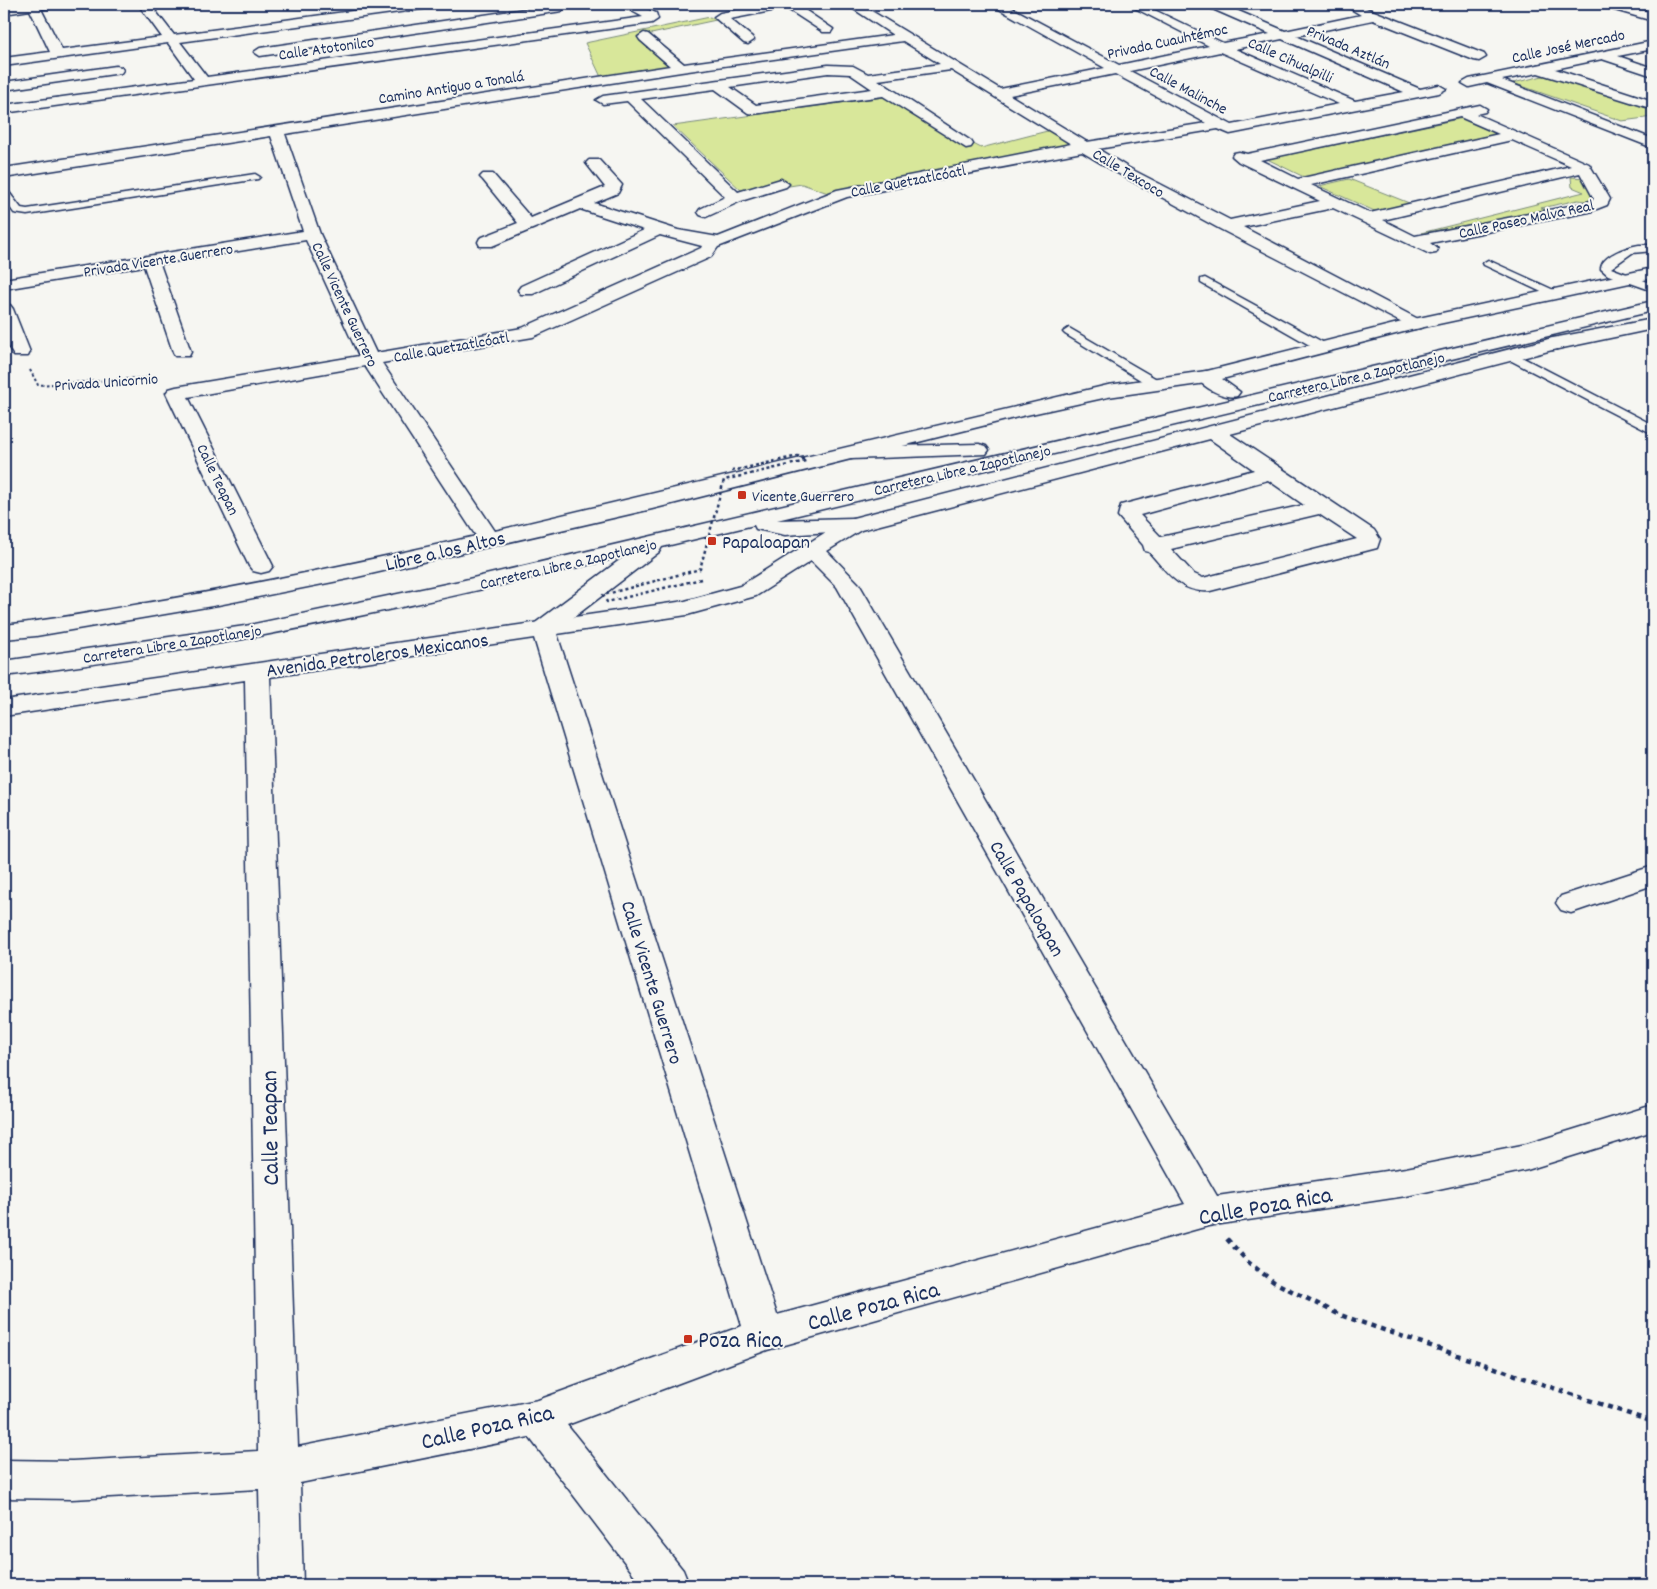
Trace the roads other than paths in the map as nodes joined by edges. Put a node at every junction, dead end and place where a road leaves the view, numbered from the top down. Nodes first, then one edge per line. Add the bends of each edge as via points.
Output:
1 (52, 4) edge
2 (144, 4) edge
3 (429, 4) edge
4 (625, 4) edge
5 (852, 4) edge
6 (996, 4) edge
7 (1133, 4) edge
8 (1212, 4) edge
9 (1344, 4) edge
10 (1608, 4) edge
11 (34, 6) junction
12 (396, 8) junction
13 (558, 8) dead end
14 (4, 10) edge
15 (1374, 16) junction
16 (1652, 17) edge
17 (420, 28) junction
18 (807, 32) dead end
19 (1283, 35) junction
20 (644, 37) dead end
21 (904, 37) junction
22 (170, 39) junction
23 (730, 43) dead end
24 (1653, 45) edge
25 (1220, 47) junction
26 (683, 50) dead end
27 (260, 52) dead end
28 (664, 52) junction
29 (58, 55) junction
30 (1604, 56) junction
31 (1479, 57) dead end
32 (4, 62) edge
33 (681, 68) junction
34 (956, 68) junction
35 (1115, 69) junction
36 (1538, 69) junction
37 (116, 70) dead end
38 (1653, 72) edge
39 (868, 80) junction
40 (1490, 80) junction
41 (204, 81) junction
42 (1469, 83) dead end
43 (718, 84) junction
44 (4, 86) edge
45 (1439, 90) dead end
46 (886, 91) junction
47 (1418, 93) junction
48 (997, 94) junction
49 (630, 96) junction
50 (603, 100) dead end
51 (1653, 105) edge
52 (1354, 106) junction
53 (1492, 106) dead end
54 (4, 109) edge
55 (1462, 113) junction
56 (1644, 124) dead end
57 (1218, 125) junction
58 (1612, 128) junction
59 (277, 131) junction
60 (1515, 135) junction
61 (966, 144) dead end
62 (1653, 144) edge
63 (1088, 148) junction
64 (594, 163) dead end
65 (1584, 167) junction
66 (4, 173) edge
67 (255, 176) dead end
68 (488, 177) dead end
69 (781, 184) dead end
70 (1296, 184) junction
71 (4, 193) edge
72 (735, 198) junction
73 (1329, 200) junction
74 (576, 206) junction
75 (706, 212) dead end
76 (1367, 218) junction
77 (1220, 223) junction
78 (528, 225) junction
79 (656, 231) junction
80 (312, 234) junction
81 (1412, 241) junction
82 (486, 242) dead end
83 (710, 245) junction
84 (1653, 248) edge
85 (1437, 252) dead end
86 (150, 260) junction
87 (1488, 264) dead end
88 (1653, 272) edge
89 (1625, 278) junction
90 (1205, 281) dead end
91 (4, 284) edge
92 (1653, 288) edge
93 (526, 290) dead end
94 (1653, 292) edge
95 (1554, 294) junction
96 (1653, 306) edge
97 (4, 309) edge
98 (1414, 324) junction
99 (1653, 324) edge
100 (1069, 332) dead end
101 (1553, 344) junction
102 (1324, 348) junction
103 (1465, 350) junction
104 (21, 352) road end
105 (182, 352) dead end
106 (1510, 355) junction
107 (370, 360) junction
108 (1206, 377) junction
109 (1156, 384) junction
110 (1230, 392) junction
111 (176, 393) joint
112 (1144, 425) junction
113 (1653, 430) edge
114 (1213, 431) junction
115 (1169, 442) junction
116 (979, 450) junction
117 (850, 454) junction
118 (1247, 457) junction
119 (1272, 472) junction
120 (652, 502) junction
121 (1322, 507) junction
122 (746, 521) junction
123 (853, 525) junction
124 (662, 532) junction
125 (489, 539) junction
126 (1153, 546) junction
127 (814, 551) junction
128 (261, 566) junction
129 (353, 571) junction
130 (218, 598) junction
131 (543, 629) junction
132 (4, 632) edge
133 (35, 637) junction
134 (4, 650) edge
135 (4, 669) edge
136 (258, 672) junction
137 (4, 708) edge
138 (1653, 875) edge
139 (1571, 902) dead end
140 (1653, 1118) edge
141 (1208, 1212) junction
142 (764, 1335) junction
143 (538, 1418) junction
144 (278, 1469) junction
145 (4, 1479) edge
146 (282, 1585) edge
147 (668, 1585) edge

1 - 11 street
2 - 22 street
3 - 12 street
4 - 41 street, Calle Atotonilco via 652,16 652,19
5 - 21 street, Calle Texcoco
6 - 35 street, Calle Malinche
7 - 25 street, Calle Cihualpilli
8 - 19 street, Privada Aztlán
9 - 15 street
10 - 16 street
11 - 14 street
11 - 29 street
12 - 17 street
12 - 22 street
13 - 17 street
15 - 19 street, Privada Cuauhtémoc
15 - 31 street
17 - 27 street
18 - 23 street via 832,29 788,4 720,17 753,40
19 - 25 street, Privada Cuauhtémoc
19 - 47 street, Privada Aztlán
20 - 28 street
21 - 33 street, Camino Antiguo a Tonalá
21 - 34 street, Calle Texcoco
22 - 29 street
22 - 41 street
24 - 30 street, Calle José Mercado
25 - 35 street, Privada Cuauhtémoc
25 - 52 street, Calle Cihualpilli
26 - 28 street
28 - 33 street
29 - 32 street
30 - 36 street, Calle José Mercado
30 - 38 street
33 - 59 street, Camino Antiguo a Tonalá
34 - 39 street
34 - 48 street, Calle Texcoco
35 - 48 street, Privada Cuauhtémoc
35 - 57 street, Calle Malinche
36 - 40 street, Calle José Mercado
36 - 51 street
37 - 44 street
39 - 43 street via 853,70 838,68
39 - 46 street
40 - 42 street, Calle José Mercado
40 - 58 street
41 - 54 street, Calle Atotonilco
43 - 46 street via 753,110
43 - 49 street
45 - 47 street
46 - 61 street
47 - 52 street
48 - 63 street, Calle Texcoco
49 - 50 street
49 - 72 street
52 - 57 street, Calle Malinche via 1234,130
53 - 55 street, Calle Paseo Malva Real
55 - 60 street, Calle Paseo Malva Real
55 - 70 street, Calle Paseo Malva Real via 1239,156
56 - 58 street
57 - 63 street, Calle Quetzatlcóatl
58 - 62 street
59 - 66 street, Camino Antiguo a Tonalá
59 - 80 street, Calle Vicente Guerrero
60 - 65 street, Calle Paseo Malva Real
60 - 70 street
63 - 77 street, Calle Texcoco
63 - 83 street, Calle Quetzatlcóatl via 851,196 738,243
64 - 74 street via 614,188
65 - 76 street, Calle Paseo Malva Real
65 - 81 street, Calle Paseo Malva Real via 1602,199 1594,206
67 - 71 lane via 27,212 18,211
68 - 78 street
69 - 72 street
70 - 73 street, Calle Paseo Malva Real
72 - 75 street
73 - 76 street, Calle Paseo Malva Real
73 - 77 street
74 - 78 street
74 - 79 street
76 - 81 street, Calle Paseo Malva Real
77 - 98 street, Calle Texcoco
78 - 82 street
79 - 83 street
79 - 93 street
80 - 86 street, Privada Vicente Guerrero
80 - 107 street, Calle Vicente Guerrero
81 - 85 street, Calle Paseo Malva Real
83 - 107 street, Calle Quetzatlcóatl via 705,253 526,333
84 - 89 lane via 1629,249 1606,265 1606,269
86 - 91 street, Privada Vicente Guerrero
86 - 105 street
87 - 95 lane
88 - 89 street, Carretera Libre a Zapotlanejo
89 - 92 lane
89 - 95 street, Carretera Libre a Zapotlanejo
90 - 102 lane
94 - 110 street, Carretera Libre a Zapotlanejo
95 - 98 street, Carretera Libre a Zapotlanejo
96 - 103 street, Carretera Libre a Zapotlanejo
97 - 104 street
98 - 102 street, Carretera Libre a Zapotlanejo
99 - 101 street
100 - 109 lane
101 - 103 street
101 - 106 street
102 - 108 street, Carretera Libre a Zapotlanejo
103 - 112 street, Carretera Libre a Zapotlanejo
106 - 113 lane
106 - 114 street
107 - 111 street, Calle Quetzatlcóatl
107 - 125 street, Calle Vicente Guerrero
108 - 109 street, Carretera Libre a Zapotlanejo
108 - 110 street
109 - 117 street, Carretera Libre a Zapotlanejo via 1022,410
110 - 116 street, Carretera Libre a Zapotlanejo
111 - 128 street, Calle Teapan
112 - 115 street
112 - 122 street, Carretera Libre a Zapotlanejo
114 - 115 street
114 - 118 street
115 - 118 street
115 - 123 street
116 - 117 street
116 - 124 street, Carretera Libre a Zapotlanejo
117 - 120 street, Libre a los Altos
118 - 119 street
119 - 121 street
119 - 126 street via 1130,510 1129,516
120 - 124 street
120 - 125 street, Libre a los Altos
121 - 126 street
121 - 126 street via 1366,535 1369,543 1201,585 1186,579
122 - 123 street via 784,528
122 - 124 street, Carretera Libre a Zapotlanejo
123 - 127 street, Avenida Petroleros Mexicanos
124 - 131 street
124 - 133 street, Carretera Libre a Zapotlanejo via 244,614
124 - 135 street, Carretera Libre a Zapotlanejo via 460,588 245,633
125 - 129 street, Libre a los Altos
127 - 131 street, Avenida Petroleros Mexicanos via 748,591 687,608
127 - 141 street, Calle Papaloapan via 847,584
128 - 129 street via 286,570
128 - 130 street via 248,581
129 - 130 street, Libre a los Altos
130 - 133 street, Libre a los Altos
131 - 136 street, Avenida Petroleros Mexicanos
131 - 142 street, Calle Vicente Guerrero
132 - 133 street
133 - 134 street, Carretera Libre a Zapotlanejo
136 - 137 street, Avenida Petroleros Mexicanos
136 - 144 street, Calle Teapan
138 - 139 street
140 - 141 street, Calle Poza Rica via 1528,1157 1406,1182
141 - 142 street, Calle Poza Rica
142 - 143 street, Calle Poza Rica
143 - 144 street, Calle Poza Rica
143 - 147 street
144 - 145 street, Calle Poza Rica via 72,1480
144 - 146 street, Calle Teapan

